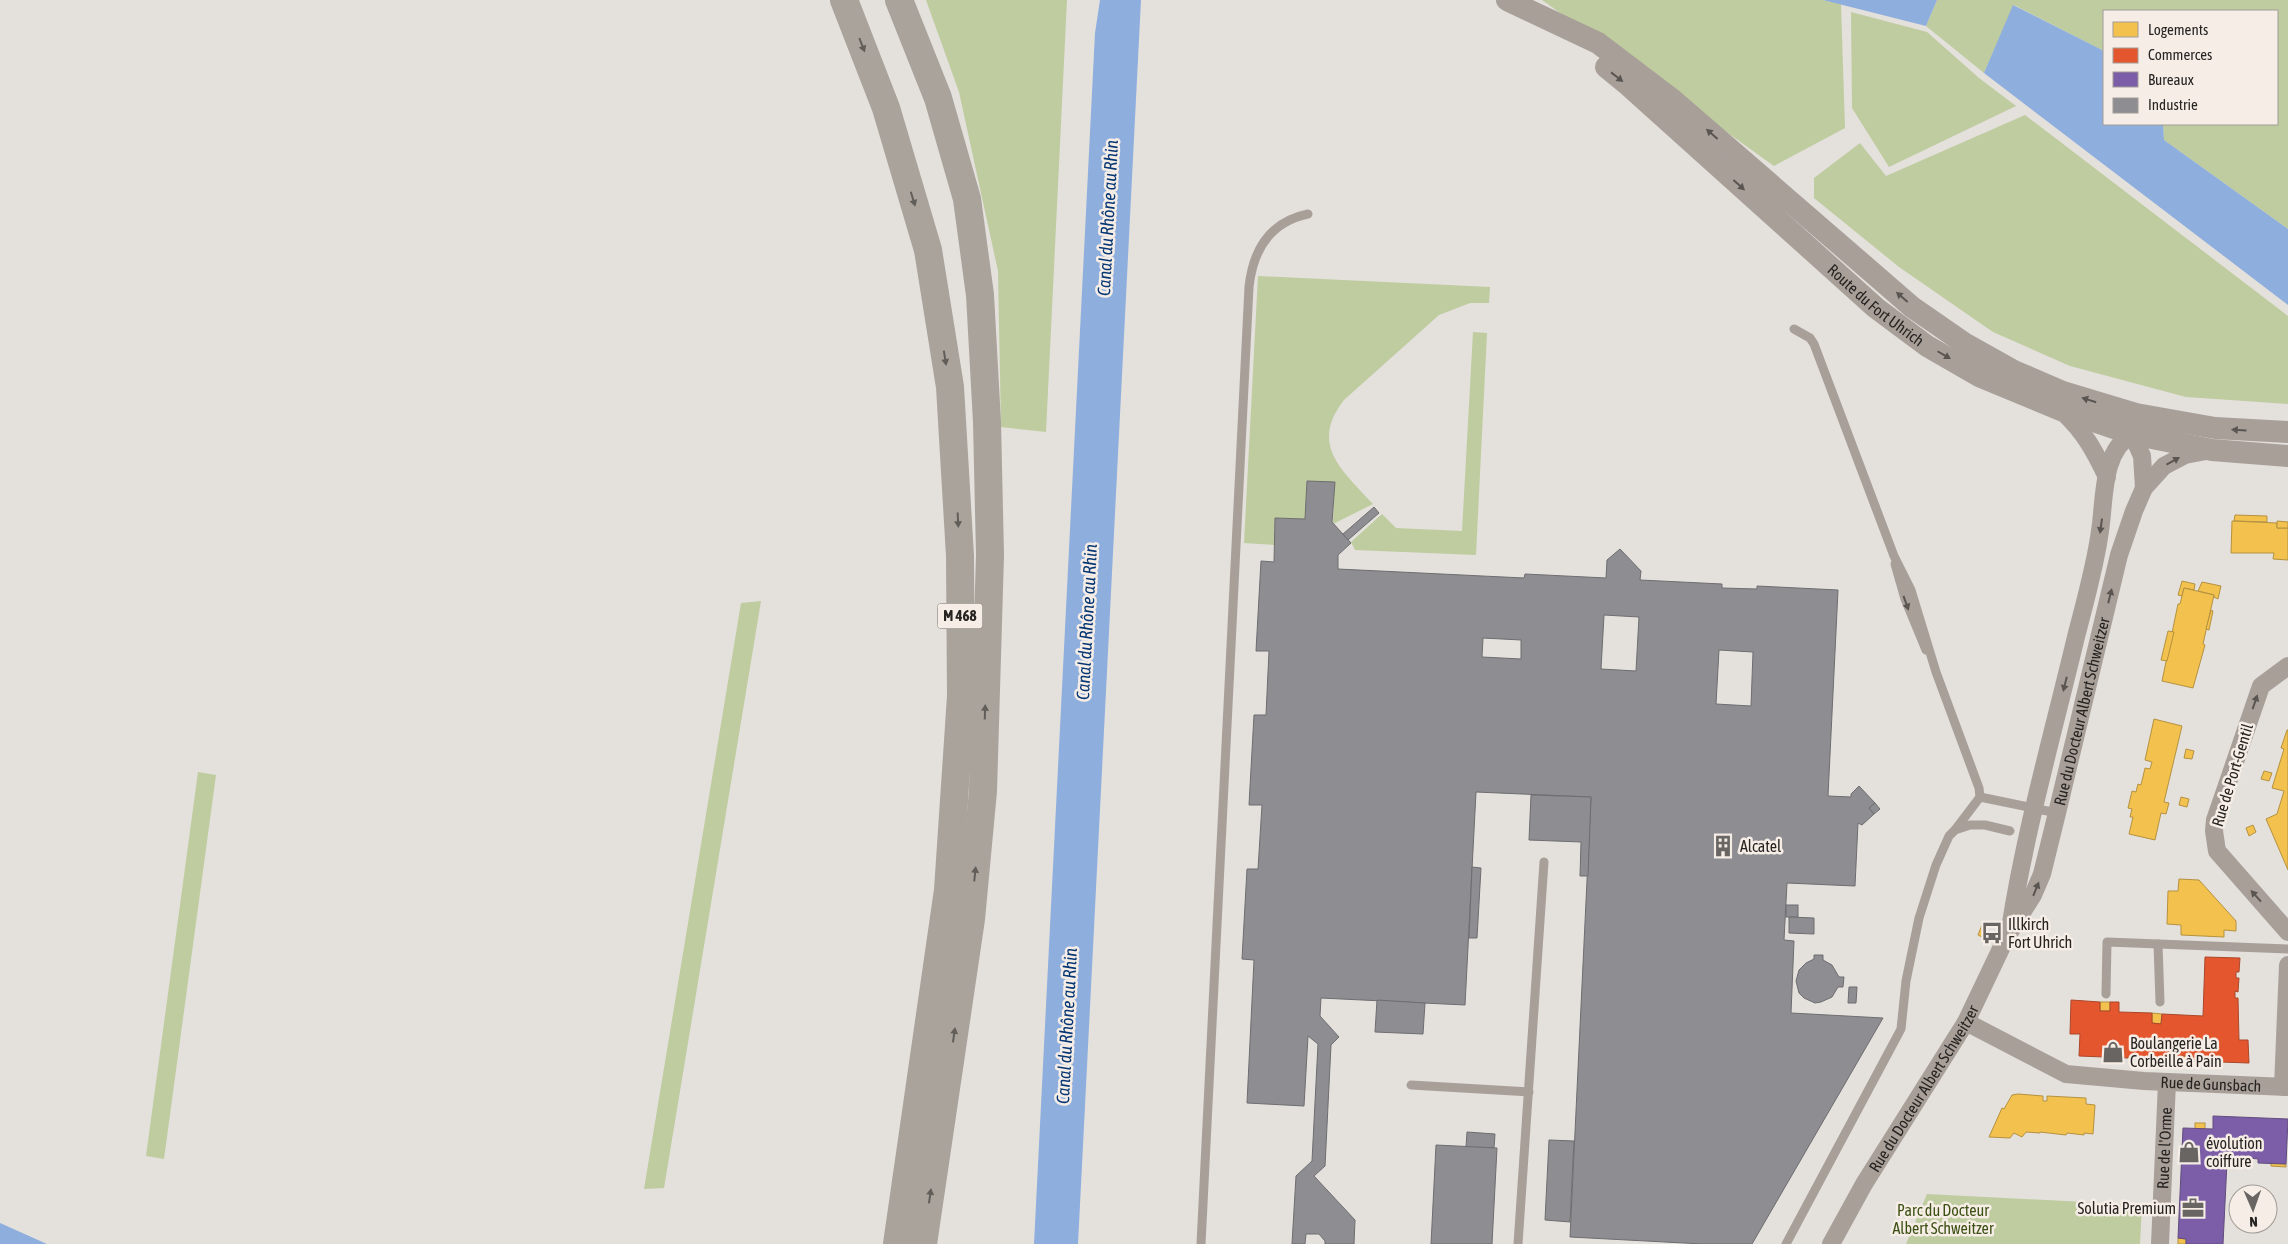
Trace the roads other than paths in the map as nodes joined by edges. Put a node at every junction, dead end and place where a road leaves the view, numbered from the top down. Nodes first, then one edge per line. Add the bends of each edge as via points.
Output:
1 (844, 0) edge
2 (899, 0) edge
3 (1507, 0) edge
4 (1538, 14) junction
5 (1308, 214) dead end
6 (1794, 329) dead end
7 (2061, 410) junction
8 (2134, 424) junction
9 (2288, 432) edge
10 (2212, 450) junction
11 (2288, 456) edge
12 (2107, 477) junction
13 (2144, 488) junction
14 (2288, 666) edge
15 (1980, 797) junction
16 (2034, 809) junction
17 (2057, 813) junction
18 (1955, 830) junction
19 (2010, 831) dead end
20 (1544, 862) dead end
21 (2010, 930) junction
22 (2288, 932) edge
23 (2158, 944) junction
24 (2288, 950) edge
25 (2288, 965) edge
26 (2106, 994) dead end
27 (2160, 1002) dead end
28 (1966, 1022) junction
29 (2167, 1082) junction
30 (1411, 1085) dead end
31 (2286, 1087) edge
32 (1529, 1092) junction
33 (897, 1244) edge
34 (923, 1244) edge
35 (1201, 1244) edge
36 (1518, 1244) edge
37 (1786, 1244) edge
38 (1830, 1244) edge
39 (2160, 1244) edge

1 -> 33 main road, M 468 via 886,108 928,250 950,386 960,556 961,696 948,890
34 -> 2 main road, M 468 via 971,919 983,791 990,545 980,296 967,199 938,98
3 - 4 street, Route du Fort Uhrich
4 -> 7 street, Route du Fort Uhrich via 1628,85 1876,308 1927,346 1979,376
8 -> 4 street, Route du Fort Uhrich via 2014,371 1964,343 1912,307 1673,100 1598,43
5 - 35 lane via 1287,221 1265,240 1252,265 1249,287
6 - 15 lane via 1814,344 1894,556 1911,590
7 - 8 street, Route du Fort Uhrich
7 - 12 street via 2081,430
9 -> 8 street, Route du Fort Uhrich
8 - 10 street, Route du Fort Uhrich
8 - 12 street, Rue du Docteur Albert Schweitzer via 2112,457
8 - 13 street, Rue du Docteur Albert Schweitzer via 2142,456
10 - 11 street, Route du Fort Uhrich
13 -> 10 street, Rue du Docteur Albert Schweitzer via 2164,466 2185,455
12 -> 16 street, Rue du Docteur Albert Schweitzer via 2097,551
17 -> 13 street, Rue du Docteur Albert Schweitzer via 2119,555
22 -> 14 street, Rue de Port-Gentil via 2217,851 2214,831 2260,686
15 - 16 lane
15 - 18 lane
16 - 17 lane
16 - 21 street, Rue du Docteur Albert Schweitzer
21 -> 17 street, Rue du Docteur Albert Schweitzer via 2033,895 2042,874
18 - 19 lane via 1985,825
18 - 37 lane via 1936,865 1919,918 1906,981 1901,1029
20 - 32 lane
21 - 28 street, Rue du Docteur Albert Schweitzer
23 - 24 lane
23 - 26 lane via 2106,942
23 - 27 lane
25 - 31 street
28 - 29 street, Rue de Gunsbach via 2066,1074
28 - 38 street, Rue du Docteur Albert Schweitzer
29 - 31 street, Rue de Gunsbach
29 - 39 street, Rue de l'Orme
30 - 32 lane
32 - 36 lane

